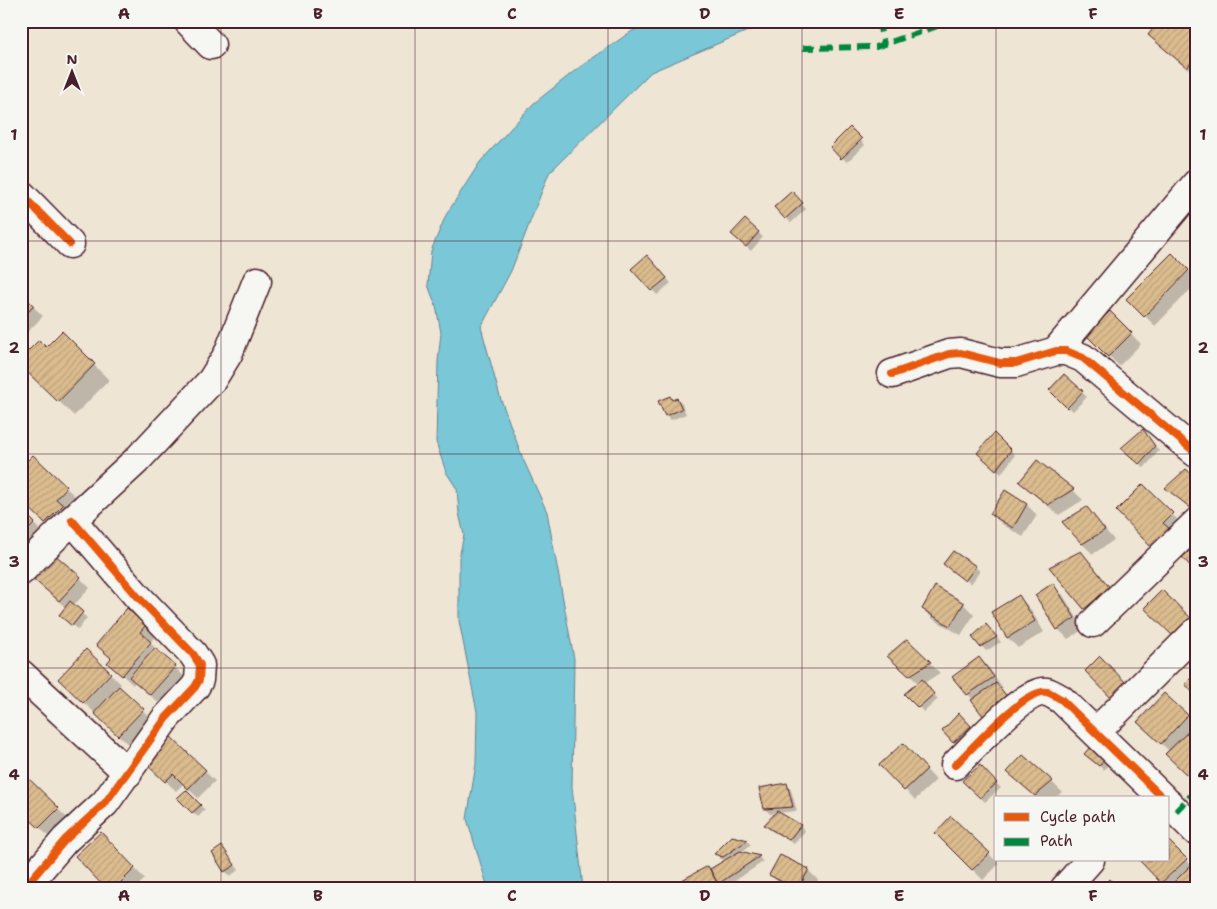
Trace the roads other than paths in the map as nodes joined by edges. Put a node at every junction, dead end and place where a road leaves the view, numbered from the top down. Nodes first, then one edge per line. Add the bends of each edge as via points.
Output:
1 (188, 21) edge
2 (211, 45) dead end
3 (1196, 184) edge
4 (21, 194) edge
5 (70, 244) dead end
6 (257, 281) dead end
7 (1056, 351) junction
8 (892, 374) dead end
9 (1196, 453) edge
10 (72, 520) junction
11 (1196, 523) edge
12 (21, 571) edge
13 (1092, 623) dead end
14 (1196, 632) edge
15 (21, 674) edge
16 (1096, 732) junction
17 (955, 766) dead end
18 (128, 773) junction
19 (1157, 796) edge
20 (1170, 808) edge
21 (1196, 831) edge
22 (1088, 862) edge
23 (25, 882) edge
24 (1065, 888) edge

1 - 2 street
3 - 7 street
4 - 5 street
6 - 10 street via 228,354 212,380 142,455
7 - 8 street via 1016,363 1000,363 961,353 949,354
7 - 9 street via 1066,351 1083,358
10 - 12 street
10 - 18 street via 200,665 199,680 166,718
11 - 13 street
14 - 16 street
15 - 18 street
16 - 17 street via 1061,699 1046,692 1032,695 1005,715
16 - 19 street
18 - 23 street via 104,803
20 - 21 street
22 - 24 street

